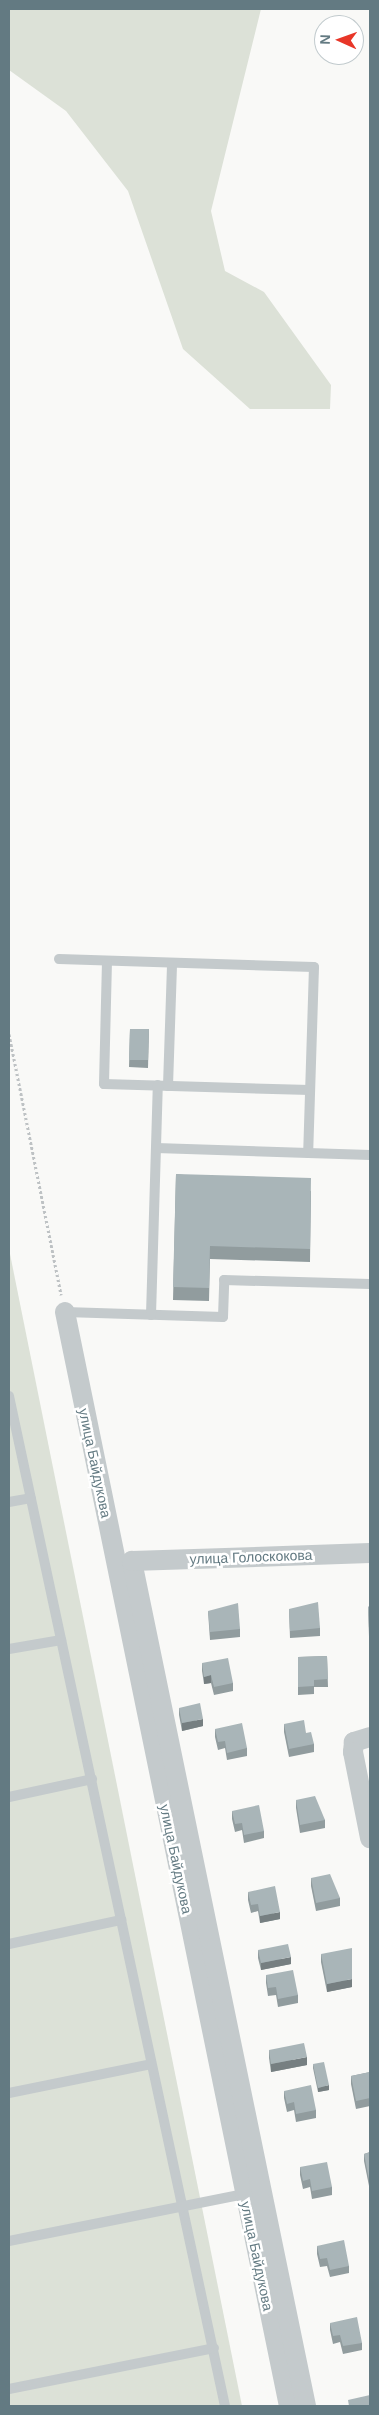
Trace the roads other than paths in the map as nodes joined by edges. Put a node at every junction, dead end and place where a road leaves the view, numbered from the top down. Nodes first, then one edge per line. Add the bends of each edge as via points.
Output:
1 (59, 959) dead end
2 (107, 961) junction
3 (172, 963) junction
4 (163, 1085) junction
5 (310, 1090) junction
6 (156, 1148) junction
7 (308, 1153) junction
8 (370, 1155) edge
9 (370, 1284) edge
10 (65, 1312) joint
11 (151, 1315) junction
12 (9, 1396) edge
13 (31, 1498) junction
14 (9, 1502) edge
15 (370, 1553) edge
16 (132, 1561) joint
17 (60, 1640) junction
18 (9, 1649) edge
19 (370, 1737) edge
20 (92, 1780) junction
21 (9, 1797) edge
22 (370, 1838) edge
23 (121, 1920) junction
24 (9, 1944) edge
25 (151, 2064) junction
26 (9, 2093) edge
27 (244, 2194) junction
28 (180, 2206) junction
29 (9, 2241) edge
30 (214, 2348) junction
31 (9, 2389) edge
32 (225, 2406) edge
33 (289, 2406) edge
34 (306, 2406) edge

1 - 2 lane
2 - 3 lane
2 - 4 lane via 104,1084
3 - 4 lane
3 - 5 lane via 314,967
4 - 5 lane
4 - 6 lane
5 - 7 lane
6 - 7 lane
6 - 11 lane
7 - 8 lane
9 - 11 lane via 224,1280 223,1317
10 - 11 lane
10 - 27 street, улица Байдукова
12 - 13 lane
13 - 14 lane
13 - 17 lane
15 - 16 street, улица Голоскокова
16 - 34 street, улица Байдукова
17 - 18 lane
17 - 20 lane
19 - 22 street via 354,1742 353,1752
20 - 21 lane
20 - 23 lane
23 - 24 lane
23 - 25 lane
25 - 26 lane
25 - 28 lane
27 - 28 lane
27 - 33 street, улица Байдукова
28 - 29 lane
28 - 30 lane
30 - 31 lane
30 - 32 lane

